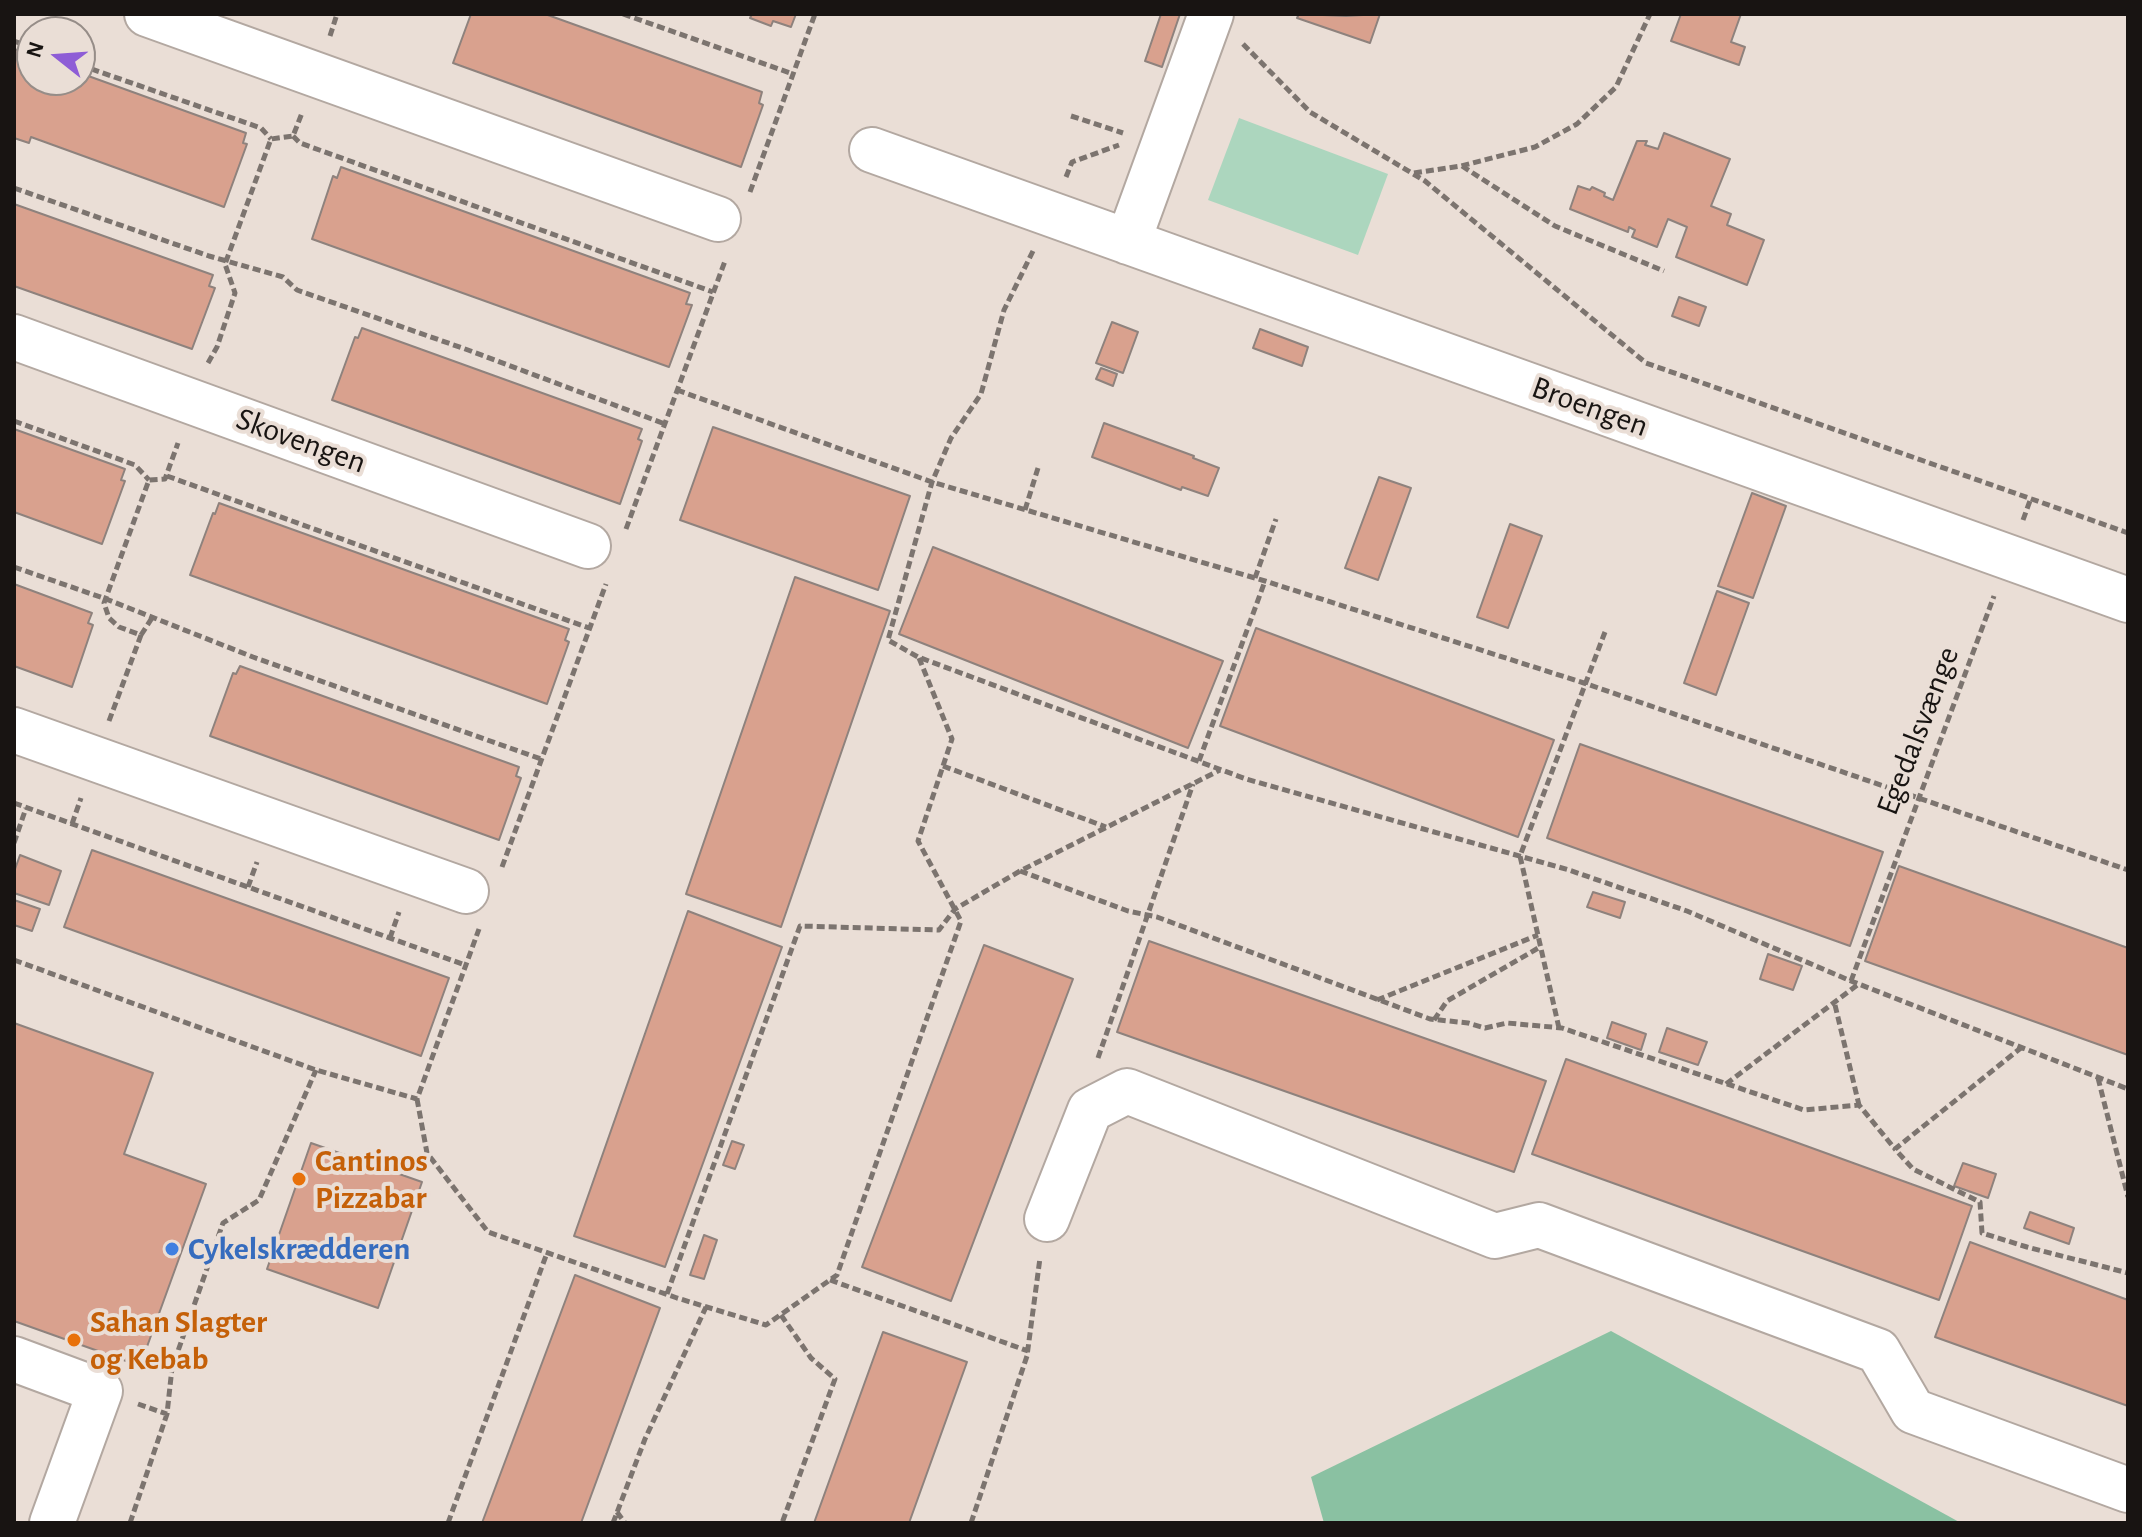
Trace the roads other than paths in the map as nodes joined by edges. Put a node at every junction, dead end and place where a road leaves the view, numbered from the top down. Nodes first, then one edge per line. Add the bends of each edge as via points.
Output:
1 (147, 14) edge
2 (1223, 25) edge
3 (872, 150) dead end
4 (731, 224) road end
5 (1128, 242) junction
6 (14, 337) edge
7 (607, 551) road end
8 (2128, 600) edge
9 (14, 730) edge
10 (482, 895) road end
11 (1047, 1219) road end
12 (14, 1359) edge
13 (2128, 1490) edge
14 (52, 1523) edge

1 - 4 street
2 - 5 street via 1153,135
3 - 5 street, Broengen
5 - 8 street, Broengen
6 - 7 street, Skovengen
9 - 10 street
11 - 13 street via 1090,1110 1127,1091 1495,1236 1539,1225 1878,1351 1913,1411
12 - 14 street via 100,1391

